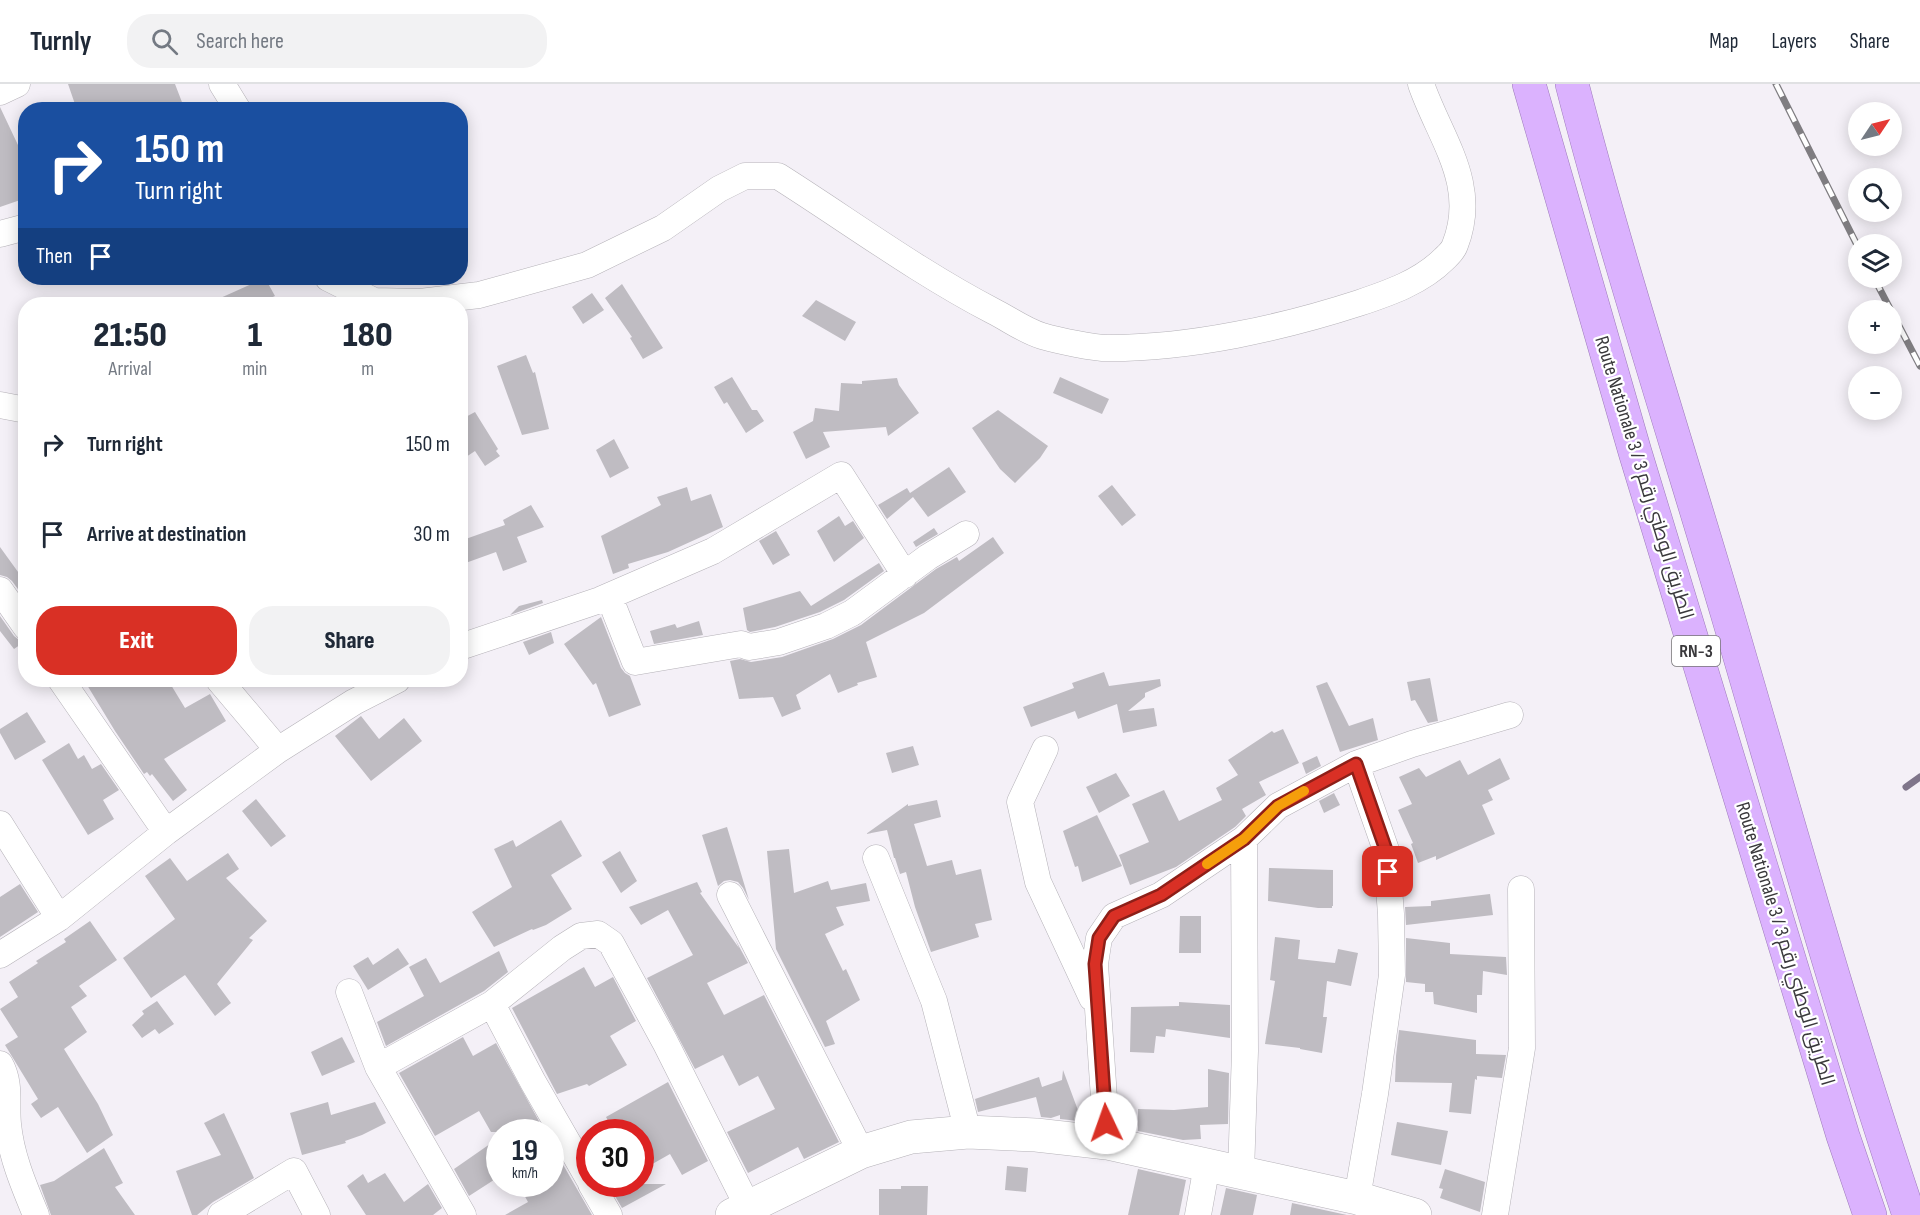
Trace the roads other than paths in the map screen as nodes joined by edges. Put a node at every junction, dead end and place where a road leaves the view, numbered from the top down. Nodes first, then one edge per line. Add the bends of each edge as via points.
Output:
1 (17, 84) edge
2 (222, 84) edge
3 (1421, 84) edge
4 (1529, 84) edge
5 (1572, 84) edge
6 (0, 92) edge
7 (233, 102) edge
8 (18, 229) edge
9 (0, 234) edge
10 (349, 292) edge
11 (384, 297) edge
12 (462, 297) edge
13 (1674, 443) junction
14 (1635, 452) junction
15 (966, 534) dead end
16 (905, 574) junction
17 (0, 590) edge
18 (609, 596) junction
19 (18, 616) edge
20 (468, 644) edge
21 (67, 687) edge
22 (225, 687) edge
23 (383, 687) edge
24 (1510, 715) dead end
25 (1045, 749) dead end
26 (278, 750) junction
27 (1356, 764) junction
28 (0, 824) edge
29 (166, 832) junction
30 (1244, 839) junction
31 (876, 858) dead end
32 (1521, 889) dead end
33 (730, 895) dead end
34 (59, 918) junction
35 (0, 955) edge
36 (349, 992) dead end
37 (492, 1004) junction
38 (1097, 1009) junction
39 (0, 1064) edge
40 (378, 1067) junction
41 (968, 1132) junction
42 (1107, 1143) junction
43 (861, 1152) junction
44 (576, 1157) edge
45 (1207, 1165) junction
46 (1241, 1173) junction
47 (599, 1197) edge
48 (1357, 1198) junction
49 (740, 1211) edge
50 (36, 1215) edge
51 (221, 1215) edge
52 (317, 1215) edge
53 (463, 1215) edge
54 (609, 1215) edge
55 (1198, 1215) edge
56 (1415, 1215) edge
57 (1495, 1215) edge
58 (1870, 1215) edge
59 (1909, 1215) edge

1 - 6 street
2 - 7 street
3 - 12 street via 1458,171 1464,199 1462,224 1454,248 1418,279 1320,316 1162,346 1107,349 1041,336 962,294 778,176 744,176 663,228 587,265
4 - 14 highway, Route Nationale 3 / الطريق الوطني رقم 3 / RN-3
5 - 13 highway, Route Nationale 3 / الطريق الوطني رقم 3 / RN-3
8 - 9 street
10 - 11 street
13 - 14 highway
13 - 59 highway, Route Nationale 3 / الطريق الوطني رقم 3 / RN-3 via 1872,1106
14 - 58 highway, Route Nationale 3 / الطريق الوطني رقم 3 / RN-3
15 - 16 street
16 - 18 street via 852,613 788,639 635,662
16 - 18 street via 841,475 713,550
17 - 19 street
18 - 20 street
21 - 29 street
22 - 26 street
23 - 26 street
24 - 27 street
25 - 38 street via 1020,802 1038,882
26 - 29 street
27 - 30 street via 1278,806
27 - 48 street via 1386,850 1392,965
28 - 34 street
29 - 34 street
30 - 38 street via 1161,895 1114,916 1099,938 1095,964
30 - 46 street
31 - 41 street via 934,1001
32 - 57 street via 1522,1048
33 - 43 street
34 - 35 street
36 - 40 street
37 - 40 street
37 - 44 street
37 - 49 street via 581,936 598,934 611,943 665,1042
38 - 42 street
39 - 50 street via 5,1073 14,1156
40 - 53 street
41 - 42 street
41 - 43 street via 911,1137
42 - 45 street
43 - 49 street
45 - 46 street
45 - 55 street
46 - 48 street
47 - 54 street
48 - 56 street
51 - 52 street via 294,1171

